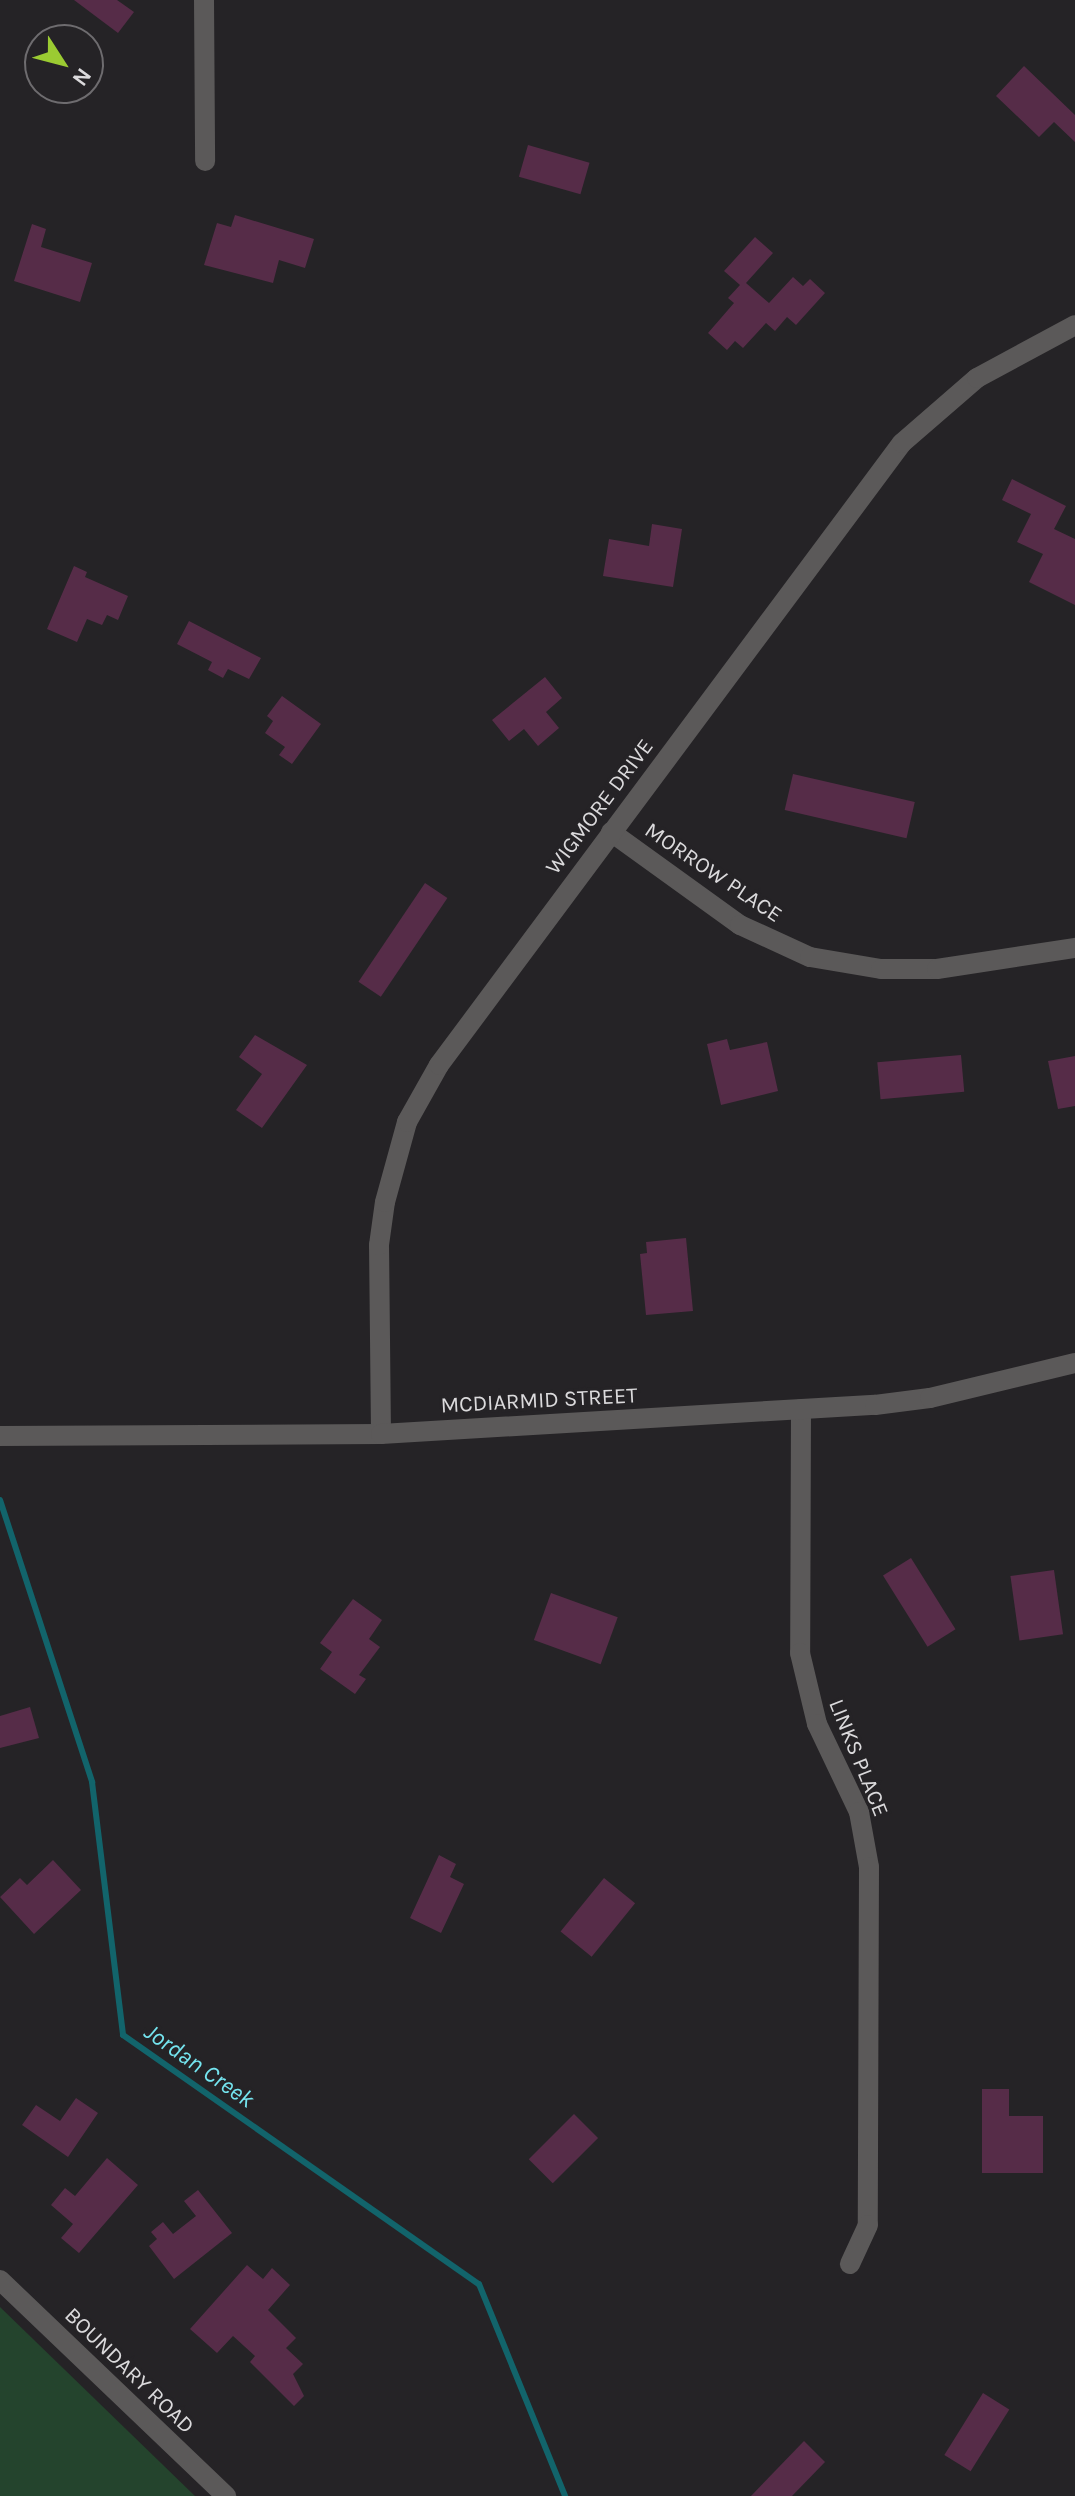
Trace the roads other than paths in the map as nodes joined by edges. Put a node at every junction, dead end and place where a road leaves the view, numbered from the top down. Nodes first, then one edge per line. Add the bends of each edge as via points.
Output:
1 (204, 0) edge
2 (205, 161) dead end
3 (1075, 325) edge
4 (611, 832) junction
5 (1075, 948) edge
6 (1075, 1363) edge
7 (801, 1409) junction
8 (381, 1434) junction
9 (0, 1436) edge
10 (850, 2264) dead end
11 (0, 2280) edge
12 (226, 2496) edge

1 - 2 street
3 - 4 street, WIGMORE DRIVE via 977,378 902,443
4 - 5 street, MORROW PLACE via 740,925 810,957 881,969 937,969
4 - 8 street, WIGMORE DRIVE via 474,1015 407,1122 379,1245
6 - 7 street, MCDIARMID STREET via 906,1403
7 - 8 street, MCDIARMID STREET
7 - 10 street, LINKS PLACE via 800,1653 817,1724 859,1812 869,1867 868,2225
8 - 9 street, MCDIARMID STREET
11 - 12 street, BOUNDARY ROAD

